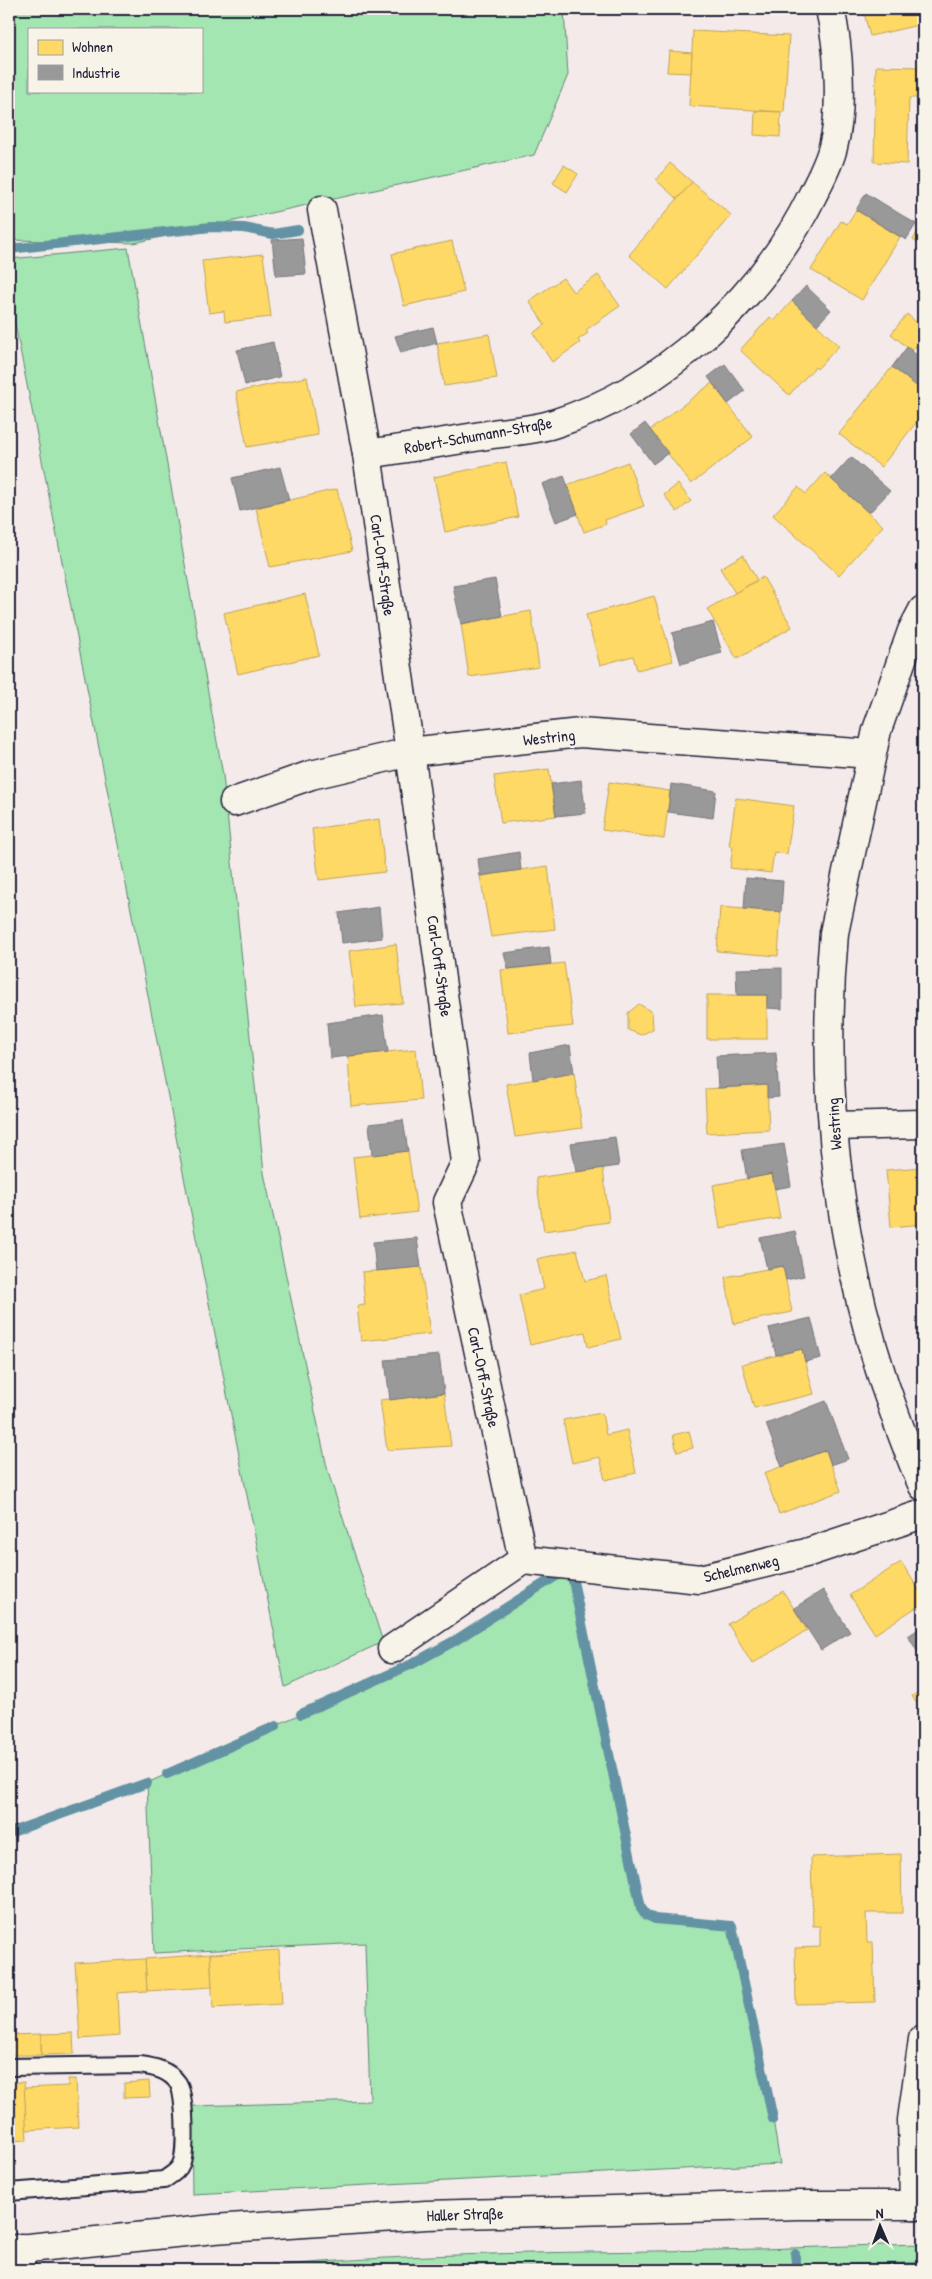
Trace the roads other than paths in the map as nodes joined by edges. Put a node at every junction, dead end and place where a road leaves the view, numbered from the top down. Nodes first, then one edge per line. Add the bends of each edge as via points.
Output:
1 (830, 9) edge
2 (322, 210) dead end
3 (367, 454) junction
4 (923, 610) edge
5 (410, 752) junction
6 (871, 754) junction
7 (234, 802) dead end
8 (923, 1124) edge
9 (833, 1126) junction
10 (923, 1486) edge
11 (923, 1514) edge
12 (523, 1560) junction
13 (392, 1649) dead end
14 (923, 2039) edge
15 (9, 2067) edge
16 (9, 2192) edge
17 (919, 2205) edge
18 (17, 2256) edge

1 - 3 street, Robert-Schumann-Straße via 838,71 837,131 833,148 800,221 743,298 712,330 652,376 602,404 552,424
2 - 3 street, Carl-Orff-Straße
3 - 5 street, Carl-Orff-Straße
4 - 6 street, Westring via 912,631
5 - 6 street, Westring via 580,733
5 - 7 street, Westring via 311,775
5 - 12 street, Carl-Orff-Straße via 466,1162 447,1202
6 - 9 street, Westring via 834,933 830,1053
8 - 9 street
9 - 10 street, Westring via 855,1282 879,1371
11 - 12 street, Schelmenweg via 806,1553 700,1579
12 - 13 street
14 - 17 street via 912,2120
15 - 16 lane via 140,2065 168,2073 178,2083 182,2096 184,2154 176,2172 164,2180
17 - 18 street, Haller Straße via 798,2205 426,2216 214,2229

